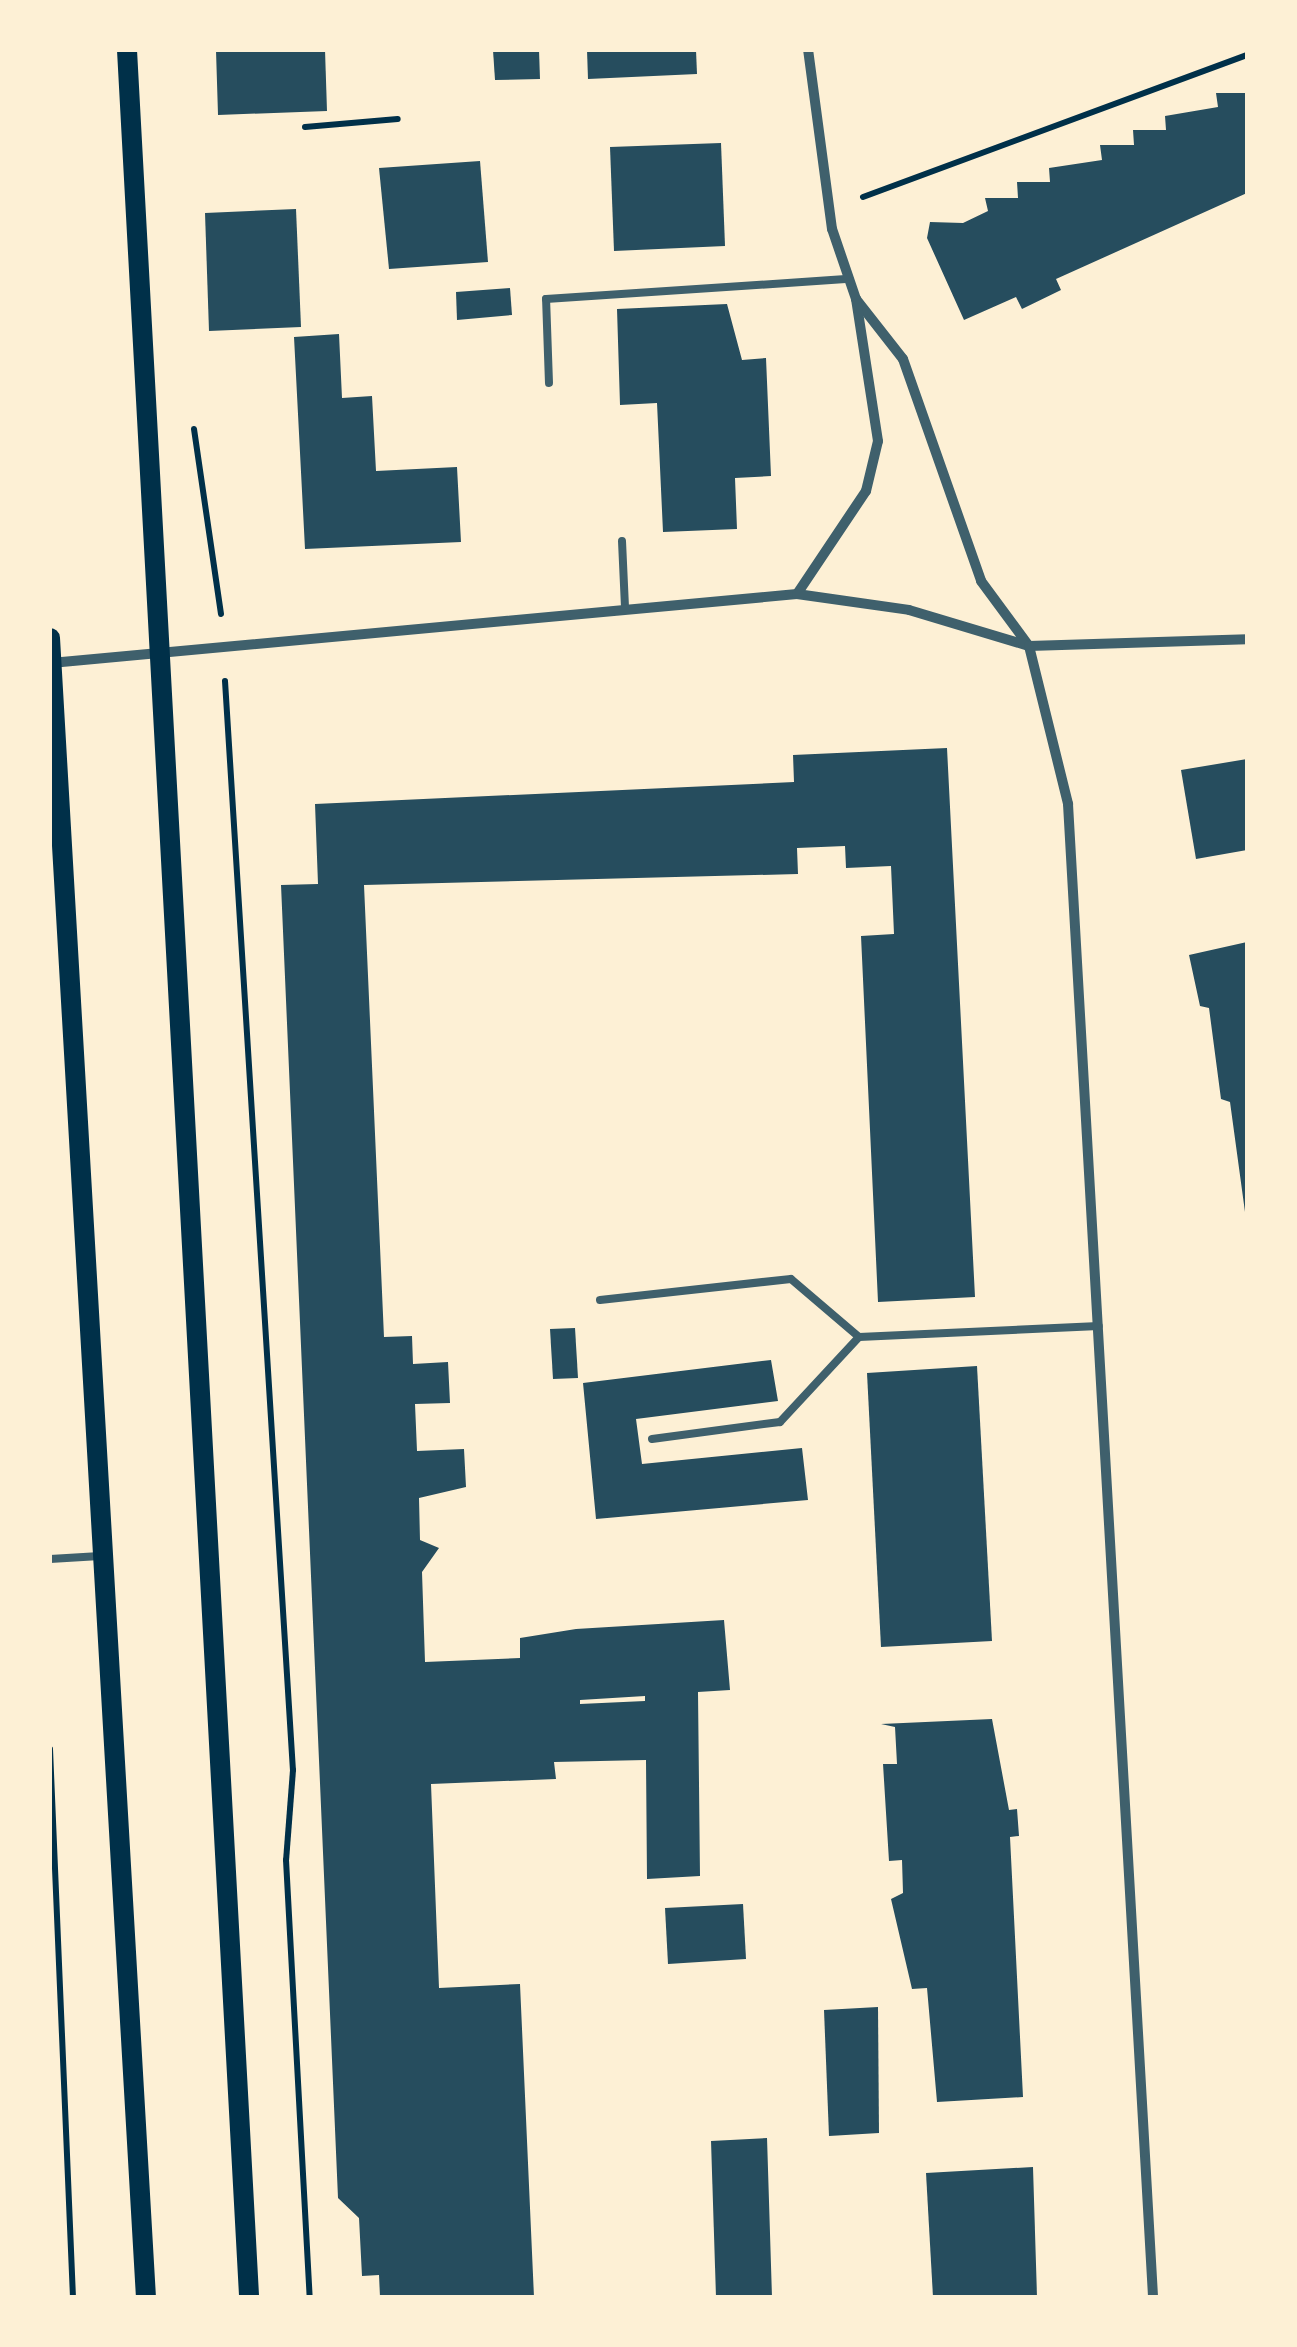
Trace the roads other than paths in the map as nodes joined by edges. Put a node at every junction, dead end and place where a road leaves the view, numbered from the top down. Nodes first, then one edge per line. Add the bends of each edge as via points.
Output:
1 (127, 50) edge
2 (808, 50) edge
3 (850, 279) junction
4 (856, 298) junction
5 (549, 383) dead end
6 (622, 541) dead end
7 (796, 594) junction
8 (626, 606) junction
9 (50, 638) edge
10 (1247, 639) edge
11 (1029, 646) junction
12 (158, 654) junction
13 (50, 663) edge
14 (600, 1300) dead end
15 (1099, 1326) junction
16 (859, 1337) junction
17 (652, 1439) dead end
18 (103, 1556) junction
19 (50, 1558) edge
20 (146, 2297) edge
21 (248, 2297) edge
22 (1153, 2297) edge

1 - 12 main road
2 - 3 street via 829,210
3 - 4 street
3 - 5 lane via 546,298
4 - 7 street via 878,441 866,491
4 - 11 street via 904,359 981,581
6 - 8 lane
7 - 8 street
7 - 11 street via 908,610
8 - 12 street
9 - 13 main road
10 - 11 street
11 - 15 street via 1068,804
12 - 13 street
12 - 21 main road
13 - 18 main road
14 - 16 lane via 791,1279
15 - 16 lane
15 - 22 street
16 - 17 lane via 780,1422
18 - 19 lane
18 - 20 main road

